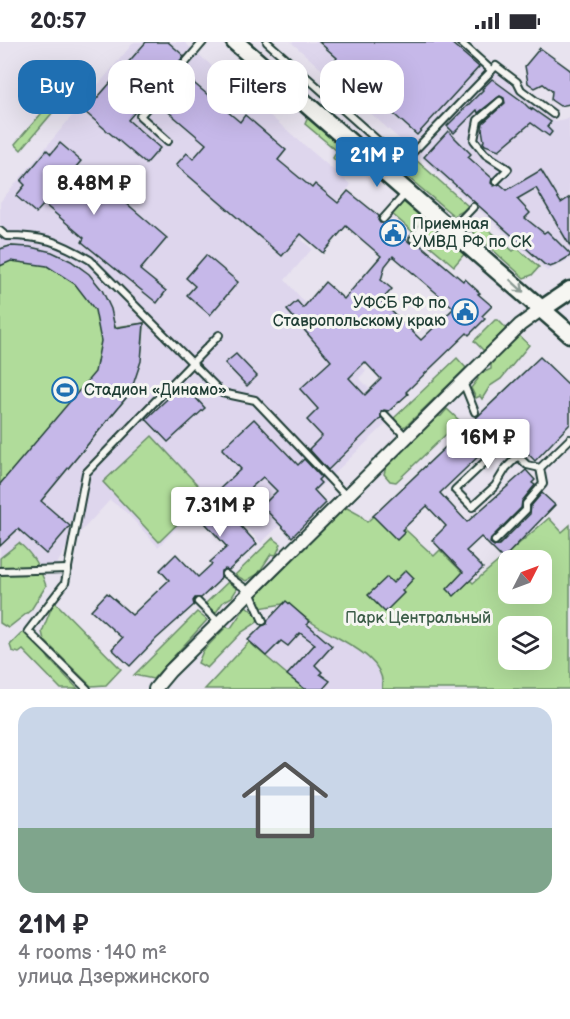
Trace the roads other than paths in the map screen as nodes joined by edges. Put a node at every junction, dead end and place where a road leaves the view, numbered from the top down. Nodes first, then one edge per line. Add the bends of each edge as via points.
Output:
1 (203, 42) edge
2 (235, 42) edge
3 (267, 42) edge
4 (460, 42) edge
5 (491, 70) junction
6 (500, 101) dead end
7 (553, 114) dead end
8 (168, 141) dead end
9 (403, 163) junction
10 (386, 178) junction
11 (496, 181) dead end
12 (408, 192) junction
13 (473, 207) dead end
14 (434, 214) junction
15 (383, 219) dead end
16 (452, 230) junction
17 (0, 231) edge
18 (413, 239) dead end
19 (570, 290) edge
20 (542, 309) junction
21 (570, 334) edge
22 (219, 335) dead end
23 (193, 363) junction
24 (463, 381) junction
25 (475, 412) dead end
26 (385, 415) dead end
27 (406, 437) junction
28 (570, 439) edge
29 (518, 456) junction
30 (540, 468) junction
31 (346, 496) junction
32 (495, 541) dead end
33 (68, 569) junction
34 (0, 571) edge
35 (225, 574) dead end
36 (250, 592) junction
37 (198, 602) dead end
38 (263, 621) dead end
39 (219, 623) junction
40 (87, 689) edge
41 (155, 689) edge

1 - 8 lane via 140,116
2 - 10 main road
3 - 9 lane
4 - 5 lane
5 - 7 lane via 496,66
5 - 9 lane
6 - 11 lane via 478,120 474,140 507,170
9 - 10 lane
10 - 12 main road
12 - 14 main road
12 - 15 lane
13 - 16 lane
14 - 16 main road
14 - 18 lane
16 -> 20 main road via 483,263
17 - 23 lane via 6,236 34,236 64,244 90,260
19 - 20 main road
20 - 21 main road
20 - 24 street
22 - 23 lane
23 - 31 lane via 222,393 255,400
23 - 33 lane via 86,473
24 - 25 lane
24 - 27 street
26 - 27 lane
27 - 31 street
28 - 30 lane
29 - 29 lane via 503,445 455,490 472,507 495,486
29 - 30 lane via 527,465
30 - 32 lane via 543,484 526,504 526,510
31 - 36 street
33 - 34 lane
33 - 40 lane via 65,583 28,631
35 - 36 lane
36 - 38 lane
36 - 39 street
37 - 39 lane
39 - 41 street

